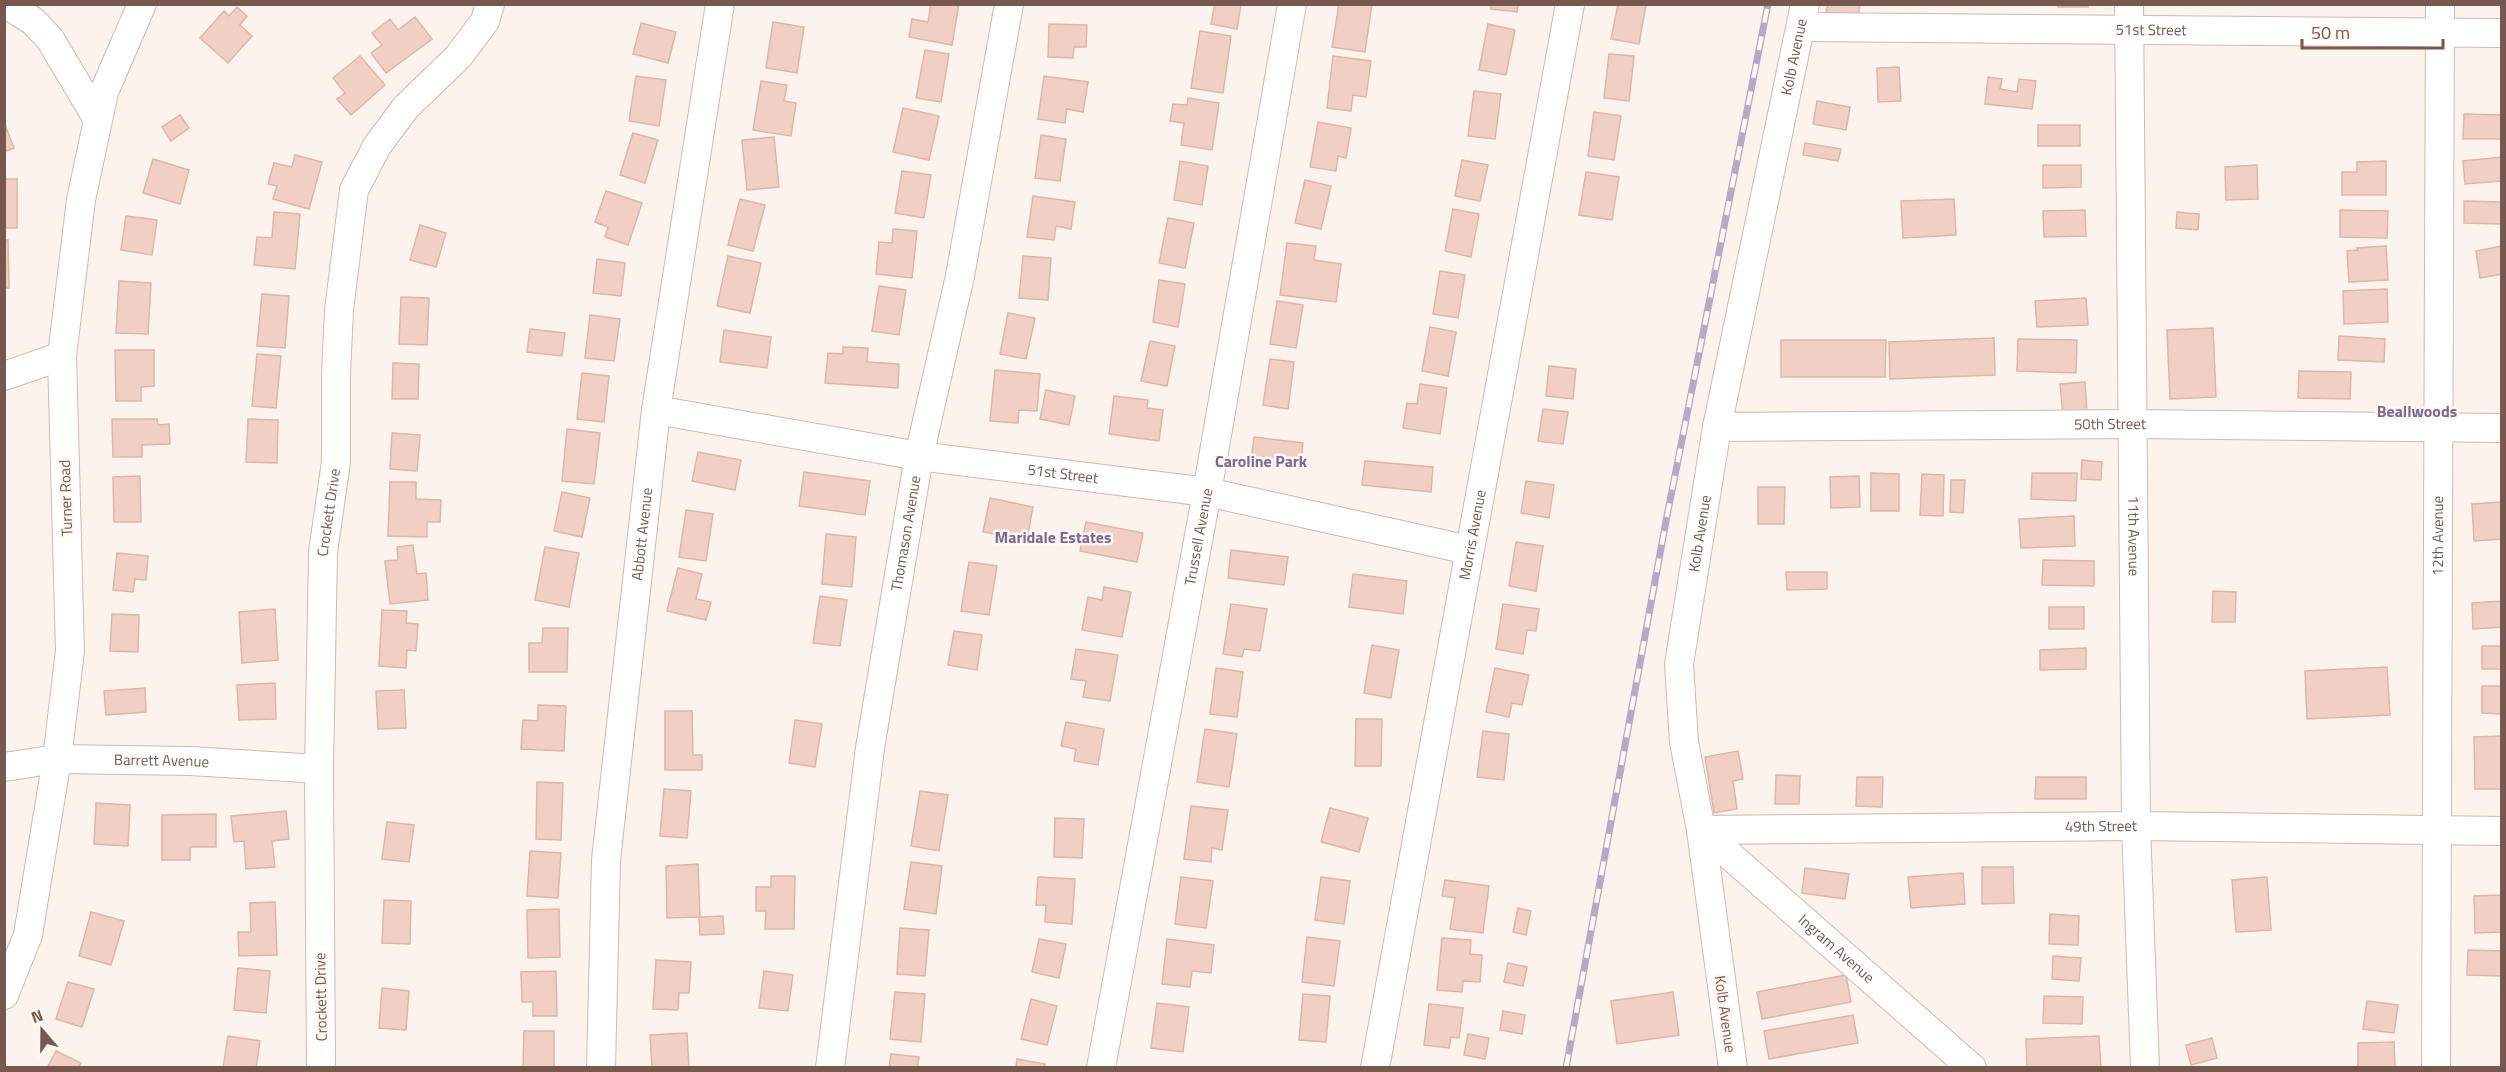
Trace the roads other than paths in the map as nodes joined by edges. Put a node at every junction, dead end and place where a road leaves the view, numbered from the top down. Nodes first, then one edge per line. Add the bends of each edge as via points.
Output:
1 (6, 4) edge
2 (142, 4) edge
3 (490, 4) edge
4 (720, 4) edge
5 (1009, 4) edge
6 (1293, 4) edge
7 (1570, 4) edge
8 (2440, 4) edge
9 (1803, 16) edge
10 (2129, 17) edge
11 (2502, 33) edge
12 (2441, 34) junction
13 (97, 118) junction
14 (62, 356) junction
15 (4, 376) edge
16 (656, 410) junction
17 (2133, 424) junction
18 (1717, 427) junction
19 (2502, 428) edge
20 (2439, 429) junction
21 (919, 456) junction
22 (1207, 492) junction
23 (1469, 550) junction
24 (57, 759) junction
25 (4, 767) edge
26 (319, 769) junction
27 (2136, 826) junction
28 (2436, 829) junction
29 (1701, 830) junction
30 (2502, 831) edge
31 (4, 995) edge
32 (321, 1068) edge
33 (601, 1068) edge
34 (830, 1068) edge
35 (1101, 1068) edge
36 (1375, 1068) edge
37 (1732, 1068) edge
38 (1971, 1068) edge
39 (2145, 1068) edge
40 (2436, 1068) edge

1 - 13 street via 33,21 50,39
2 - 13 street, Turner Road via 110,75
3 - 26 street, Crockett Drive via 485,21 458,57 406,108 377,146 354,190 339,310 336,462 323,552
4 - 16 street, Abbott Avenue
5 - 21 street, Thomason Avenue via 960,276
6 - 22 street, Trussell Avenue
7 - 23 street, Morris Avenue
8 - 12 street, 12th Avenue
9 - 10 street, 51st Street
9 - 18 street, Kolb Avenue
10 - 12 street, 51st Street
10 - 17 street, 11th Avenue
11 - 12 street, 51st Street
12 - 20 street, 12th Avenue
13 - 14 street, Turner Road via 81,200
14 - 15 street
14 - 24 street, Turner Road via 70,651
16 - 21 street, 51st Street
16 - 33 street, Abbott Avenue via 606,860
17 - 18 street, 50th Street
17 - 20 street, 50th Street
17 - 27 street, 11th Avenue
18 - 29 street, Kolb Avenue via 1679,664 1684,742
19 - 20 street, 50th Street
20 - 28 street, 12th Avenue
21 - 22 street, 51st Street
21 - 34 street, Thomason Avenue via 870,748
22 - 23 street, 51st Street
22 - 35 street, Trussell Avenue
23 - 36 street, Morris Avenue
24 - 25 street, Barrett Avenue
24 - 26 street, Barrett Avenue via 190,761
24 - 31 street, Turner Road via 28,935
26 - 32 street, Crockett Drive
27 - 28 street, 49th Street
27 - 29 street, 49th Street
27 - 39 street, 11th Avenue
28 - 30 street, 49th Street
28 - 40 street, 12th Avenue
29 - 37 street, Kolb Avenue
29 - 38 street, Ingram Avenue

